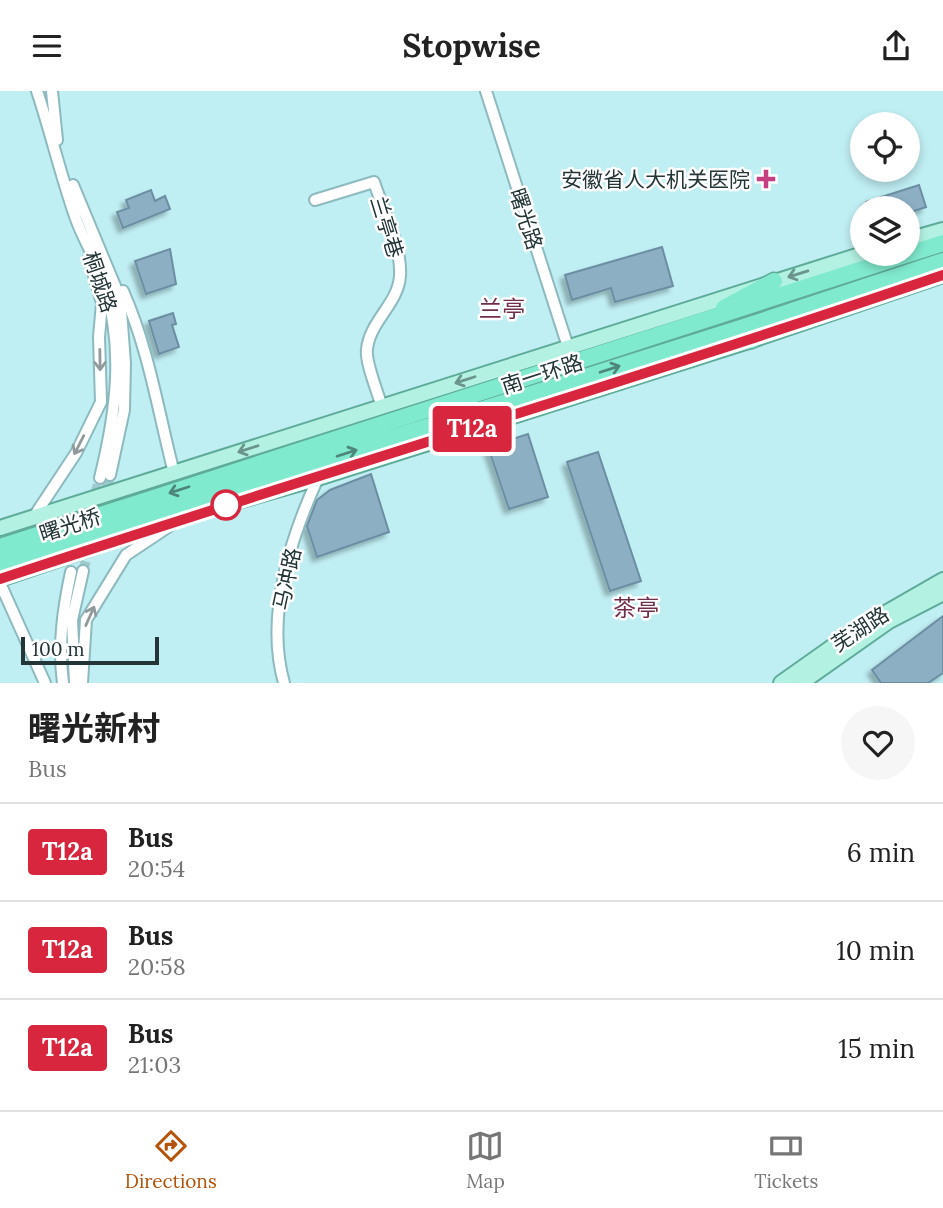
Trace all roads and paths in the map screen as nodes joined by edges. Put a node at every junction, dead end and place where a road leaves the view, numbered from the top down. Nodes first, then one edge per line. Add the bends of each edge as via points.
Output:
1 (37, 91) edge
2 (52, 91) edge
3 (486, 91) edge
4 (315, 200) dead end
5 (920, 241) edge
6 (942, 244) edge
7 (88, 245) junction
8 (850, 258) edge
9 (943, 275) edge
10 (112, 279) junction
11 (774, 281) junction
12 (688, 327) junction
13 (748, 334) junction
14 (568, 347) junction
15 (382, 407) junction
16 (174, 473) junction
17 (318, 478) junction
18 (141, 510) junction
19 (183, 517) junction
20 (33, 518) junction
21 (0, 528) edge
22 (0, 547) edge
23 (0, 562) edge
24 (83, 571) tunnel mouth
25 (71, 572) tunnel mouth
26 (943, 580) edge
27 (0, 581) edge
28 (943, 593) edge
29 (45, 683) edge
30 (63, 683) edge
31 (75, 683) edge
32 (82, 683) edge
33 (284, 683) edge
34 (781, 683) edge
35 (801, 683) edge

1 - 7 street, 桐城路
2 - 10 street, 桐城路 via 54,131
3 - 14 street, 曙光路
4 - 15 street, 兰亭巷 via 374,181 400,272 398,294 375,327 366,350
5 - 6 main road
6 - 12 highway, 南一环路
6 - 13 highway, 南一环路
7 - 10 street, 桐城路 via 114,320 118,372 105,477 124,410 120,297
7 -> 20 street via 102,303 101,402 76,453
8 -> 11 main road
9 - 13 main road
10 - 16 street via 126,298 153,375
11 - 12 highway
11 - 14 main road
12 -> 18 highway, 南一环路
13 - 17 main road
18 -> 13 highway, 南一环路 via 676,349
14 -> 15 main road
15 -> 16 main road
16 - 20 main road
17 - 19 main road
17 - 33 street, 马冲路 via 285,570 278,662
18 - 22 highway, 曙光桥, bridge
18 - 23 highway, 曙光桥, bridge
19 - 27 main road
32 -> 19 street via 86,620 126,555
20 - 21 main road
24 - 31 street via 72,621
25 - 30 street via 63,609
26 - 34 main road, 芜湖路 via 856,629
27 - 29 street
28 - 35 main road, 芜湖路 via 889,621

